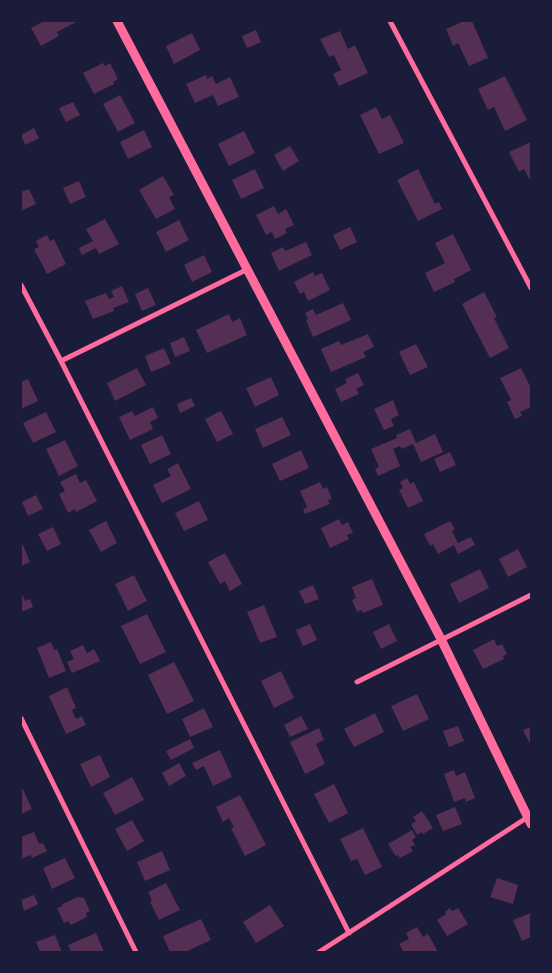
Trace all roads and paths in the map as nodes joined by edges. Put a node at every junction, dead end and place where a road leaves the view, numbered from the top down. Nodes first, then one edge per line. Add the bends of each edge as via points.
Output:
1 (117, 21) edge
2 (390, 21) edge
3 (248, 269) junction
4 (21, 284) edge
5 (531, 288) edge
6 (61, 361) junction
7 (531, 594) edge
8 (441, 638) junction
9 (358, 682) dead end
10 (21, 718) edge
11 (529, 821) edge
12 (349, 933) junction
13 (136, 952) edge
14 (319, 952) edge

1 - 3 street
2 - 5 street
3 - 6 street
3 - 8 street
4 - 6 street
6 - 12 street
7 - 8 street
8 - 9 street
8 - 11 street
10 - 13 street
11 - 12 street
12 - 14 street

